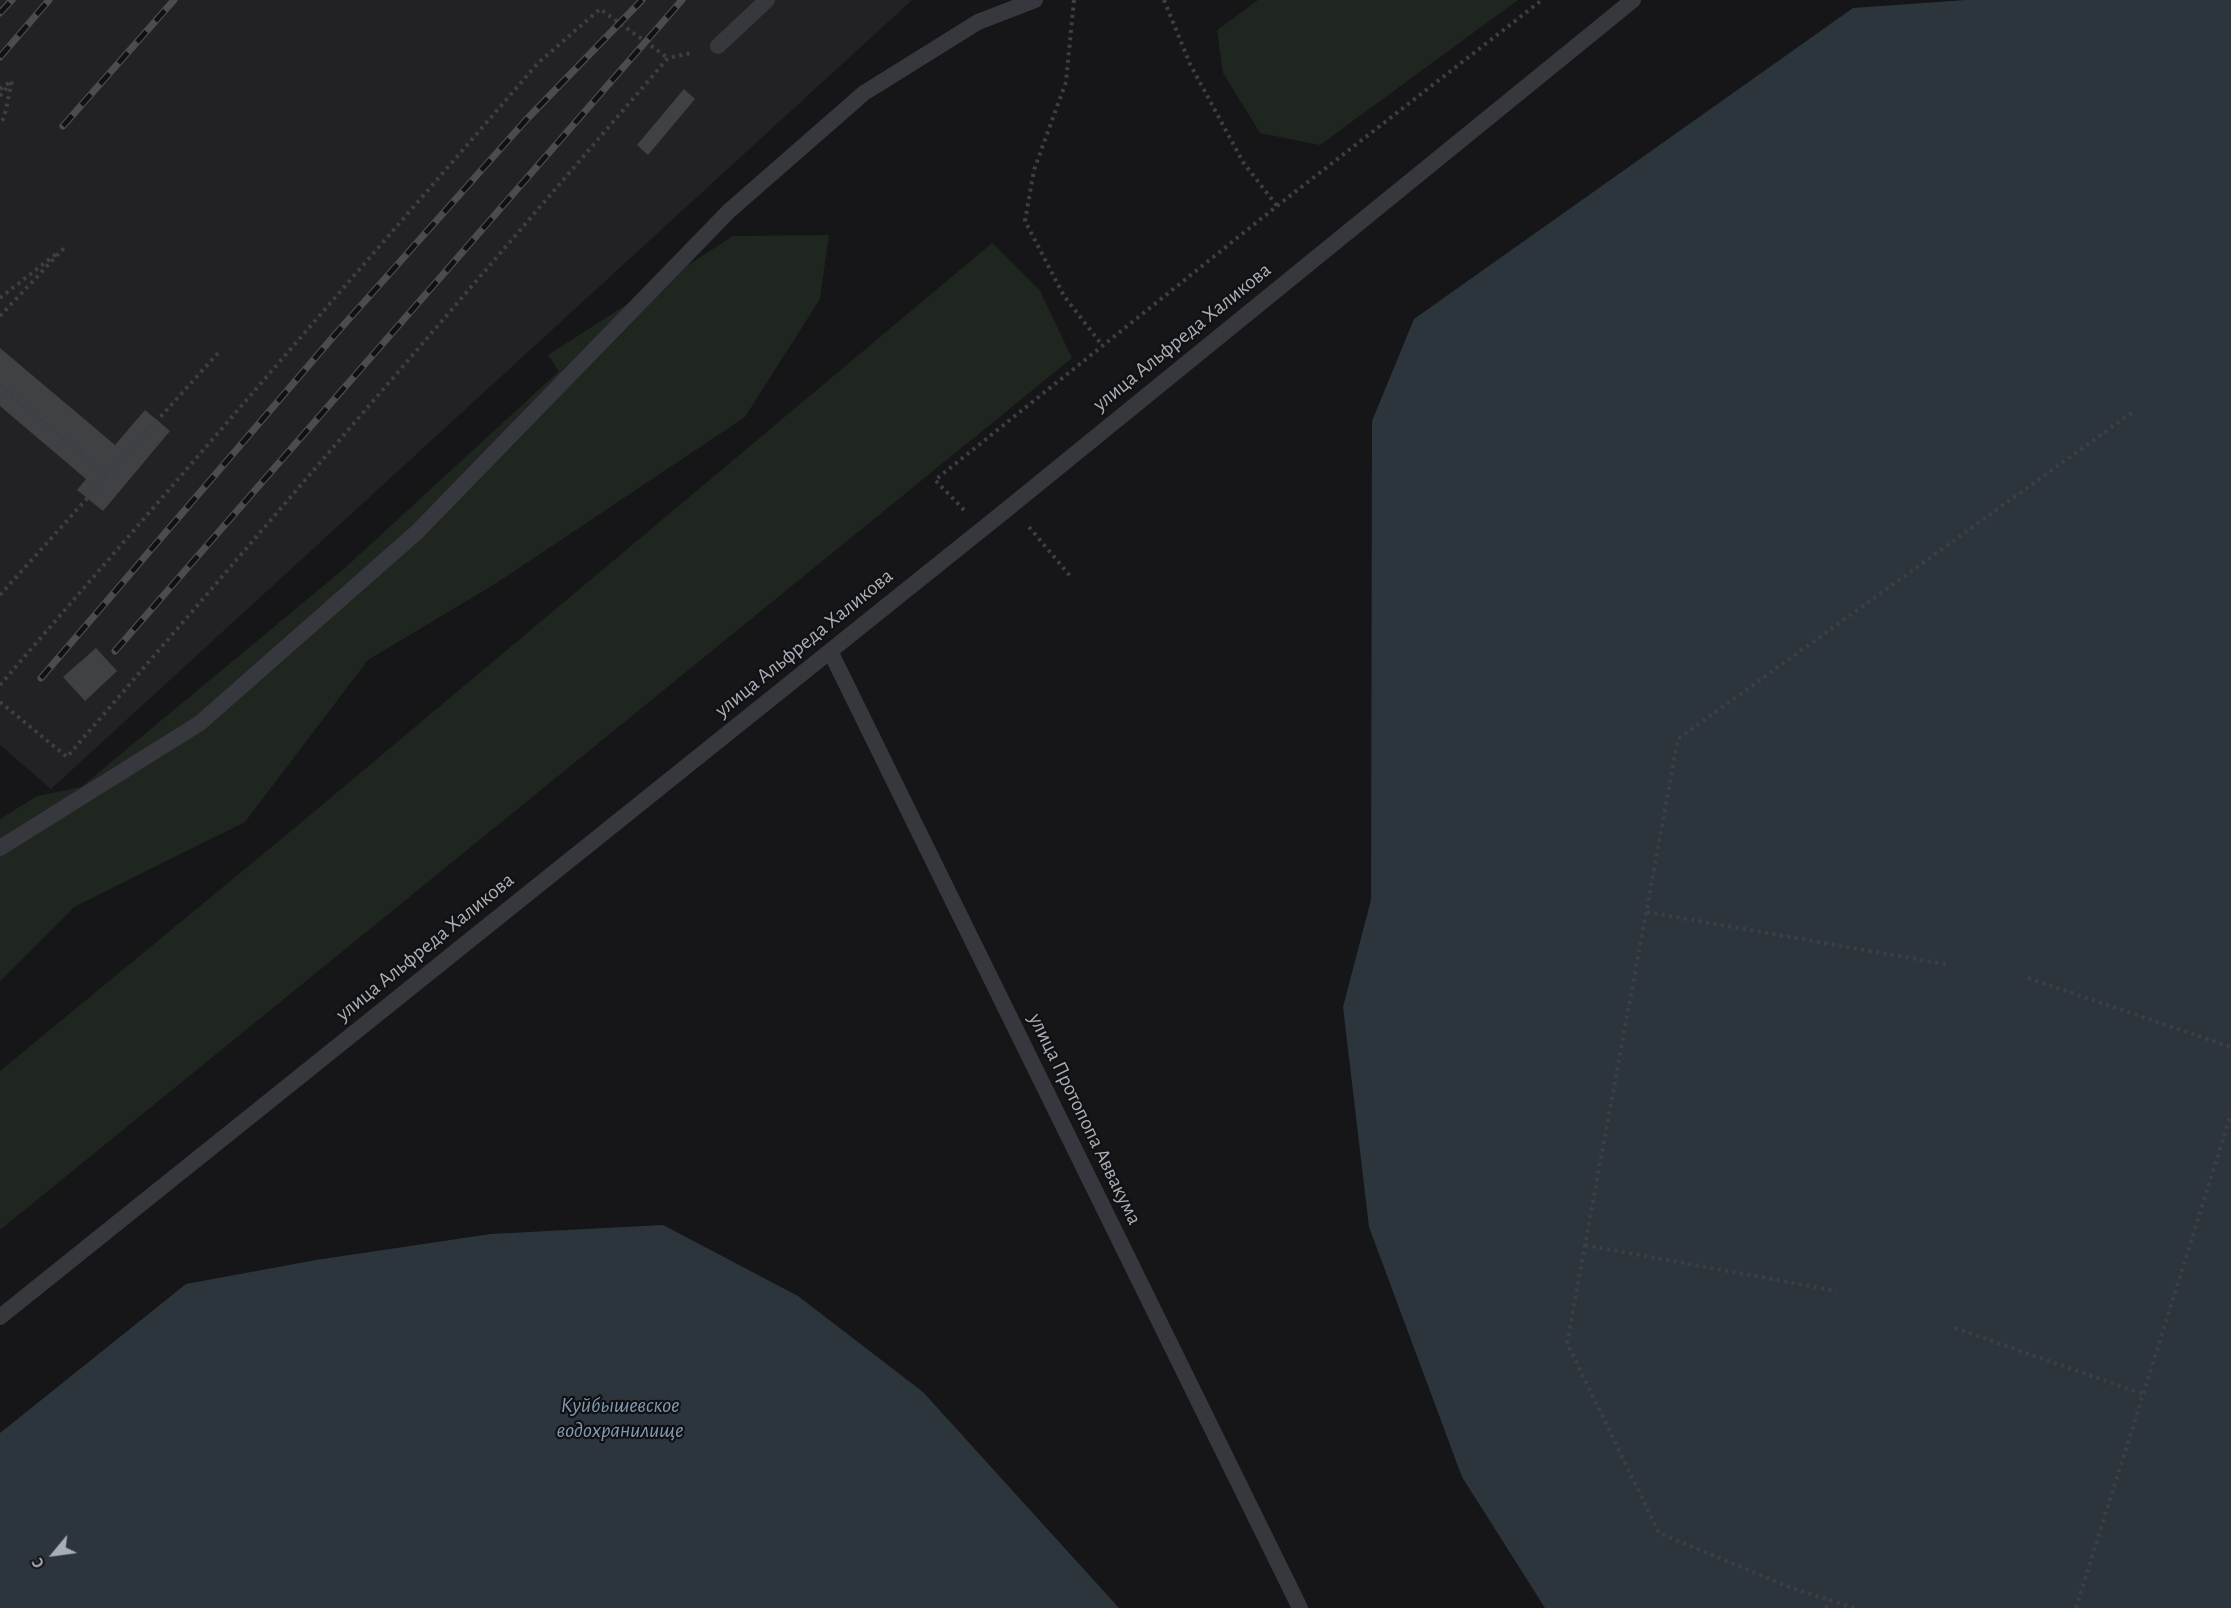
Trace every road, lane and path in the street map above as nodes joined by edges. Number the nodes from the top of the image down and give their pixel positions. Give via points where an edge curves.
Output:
1 (767, 0) edge
2 (1035, 0) edge
3 (1074, 0) edge
4 (1164, 0) edge
5 (1542, 0) edge
6 (1634, 0) edge
7 (718, 46) dead end
8 (12, 81) junction
9 (0, 89) edge
10 (0, 96) edge
11 (0, 123) edge
12 (1277, 206) junction
13 (0, 298) edge
14 (0, 316) edge
15 (1102, 345) junction
16 (219, 352) dead end
17 (0, 385) edge
18 (2134, 411) dead end
19 (107, 476) junction
20 (1011, 506) junction
21 (981, 528) junction
22 (1071, 577) dead end
23 (0, 595) edge
24 (830, 651) junction
25 (0, 685) edge
26 (0, 702) edge
27 (0, 848) edge
28 (1646, 912) junction
29 (1950, 965) dead end
30 (2028, 978) dead end
31 (2231, 1047) edge
32 (2231, 1114) edge
33 (1586, 1245) junction
34 (1837, 1291) dead end
35 (0, 1317) edge
36 (1955, 1328) dead end
37 (2143, 1394) junction
38 (1829, 1600) junction
39 (1300, 1608) edge
40 (1826, 1608) edge
41 (1854, 1608) edge
42 (2076, 1608) edge

1 - 7 lane
2 - 27 lane via 978,22 864,93 729,211 417,532 200,723
3 - 15 path via 1066,82 1034,170 1025,221 1064,296
4 - 12 path via 1190,64 1232,142
5 - 12 path
6 - 20 lane, улица Альфреда Халикова
8 - 9 path
8 - 10 path
8 - 11 path
12 - 15 path
13 - 14 path via 66,246
15 - 21 path via 935,480
16 - 19 path
17 - 19 path
18 - 28 path via 1678,739
19 - 23 path
20 - 21 lane, улица Альфреда Халикова
20 - 22 path
21 - 24 lane, улица Альфреда Халикова
24 - 35 lane, улица Альфреда Халикова
24 - 39 lane, улица Протопопа Аввакума
25 - 26 path via 538,63 600,9 668,58 67,757
28 - 29 path
28 - 33 path
30 - 31 path
32 - 37 path
33 - 34 path
33 - 38 path via 1568,1343 1659,1533
36 - 37 path
37 - 42 path
38 - 40 path
38 - 41 path

